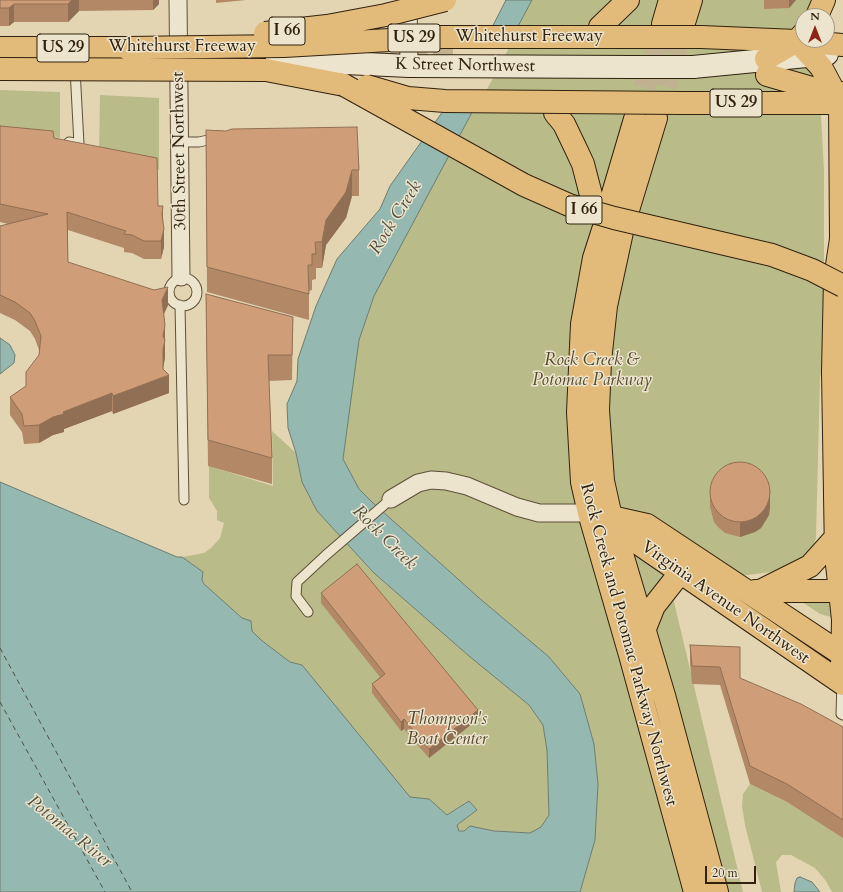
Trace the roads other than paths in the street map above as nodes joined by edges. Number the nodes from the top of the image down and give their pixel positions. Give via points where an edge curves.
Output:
1 (178, 0) edge
2 (408, 0) edge
3 (445, 0) edge
4 (628, 0) edge
5 (670, 0) edge
6 (691, 0) edge
7 (600, 27) dead end
8 (683, 29) junction
9 (795, 37) edge
10 (795, 42) edge
11 (0, 48) edge
12 (127, 48) junction
13 (807, 48) edge
14 (843, 53) edge
15 (812, 56) junction
16 (179, 57) junction
17 (0, 58) edge
18 (74, 58) junction
19 (409, 66) junction
20 (767, 67) junction
21 (0, 69) edge
22 (835, 79) edge
23 (344, 85) junction
24 (842, 100) edge
25 (555, 113) dead end
26 (645, 119) tunnel mouth
27 (227, 138) edge
28 (63, 142) edge
29 (179, 145) junction
30 (210, 150) edge
31 (591, 195) dead end
32 (618, 209) dead end
33 (842, 246) edge
34 (181, 277) junction
35 (843, 286) edge
36 (180, 305) junction
37 (838, 364) edge
38 (391, 499) joint
39 (184, 500) dead end
40 (589, 513) junction
41 (610, 517) junction
42 (840, 545) edge
43 (680, 573) junction
44 (754, 591) junction
45 (841, 591) edge
46 (708, 592) junction
47 (308, 612) dead end
48 (644, 631) junction
49 (842, 655) edge
50 (842, 684) edge
51 (843, 715) edge
52 (695, 892) edge
53 (717, 892) edge

1 - 16 street, 30th Street Northwest
2 - 19 street
3 - 12 main road, I 66, bridge via 327,26
4 - 7 main road
5 - 8 main road
6 - 8 main road
8 - 9 main road, Whitehurst Freeway / US 29
8 - 12 main road, Whitehurst Freeway / US 29, bridge via 442,37 284,46
10 - 20 main road
11 - 12 main road, Whitehurst Freeway / US 29
13 - 15 main road
14 - 15 main road, K Street Northwest
15 - 20 main road, K Street Northwest
15 - 22 main road
16 - 18 main road, K Street Northwest
16 - 19 main road, K Street Northwest
16 - 29 street, 30th Street Northwest
17 - 18 main road, K Street Northwest
18 - 28 lane via 79,144
19 - 20 main road, K Street Northwest, bridge
20 - 22 main road, K Street Northwest
20 - 24 main road
21 - 23 main road, Whitehurst Freeway / US 29, bridge via 266,70
22 - 24 main road
23 - 24 main road, Whitehurst Freeway / US 29, bridge via 367,86 408,98 445,101 682,103
23 - 35 main road, I 66, bridge via 524,185 569,206 772,255 800,265
24 - 33 main road
25 - 31 main road via 564,124 583,164
26 - 32 main road
27 - 29 lane
29 - 30 lane
29 - 34 street, 30th Street Northwest
33 - 37 main road via 835,278
34 - 36 lane via 173,282 169,290 171,299
34 - 36 lane via 190,279 197,290 192,302
36 - 39 lane
37 - 42 main road
38 - 40 street, Virginia Avenue Northwest via 418,483 432,480 467,486 517,507 539,513
38 - 47 lane via 297,582 296,596
40 - 41 main road, Virginia Avenue Northwest
40 - 41 main road, Rock Creek and Potomac Parkway Northwest via 581,467 578,397 582,324 594,258 606,229 606,306 598,388 601,466
40 - 52 main road, Rock Creek and Potomac Parkway Northwest
41 - 43 main road, Virginia Avenue Northwest via 640,544
41 - 44 main road, Virginia Avenue Northwest via 647,525
41 - 48 main road, Rock Creek and Potomac Parkway Northwest
42 - 44 main road via 810,566
42 - 45 main road
43 - 46 main road, Virginia Avenue Northwest
43 - 48 main road via 654,606
44 - 45 main road
44 - 46 main road
44 - 49 main road, Virginia Avenue Northwest
45 - 49 main road
46 - 50 main road, Virginia Avenue Northwest
48 - 53 main road, Rock Creek and Potomac Parkway Northwest
49 - 50 main road
50 - 51 lane

